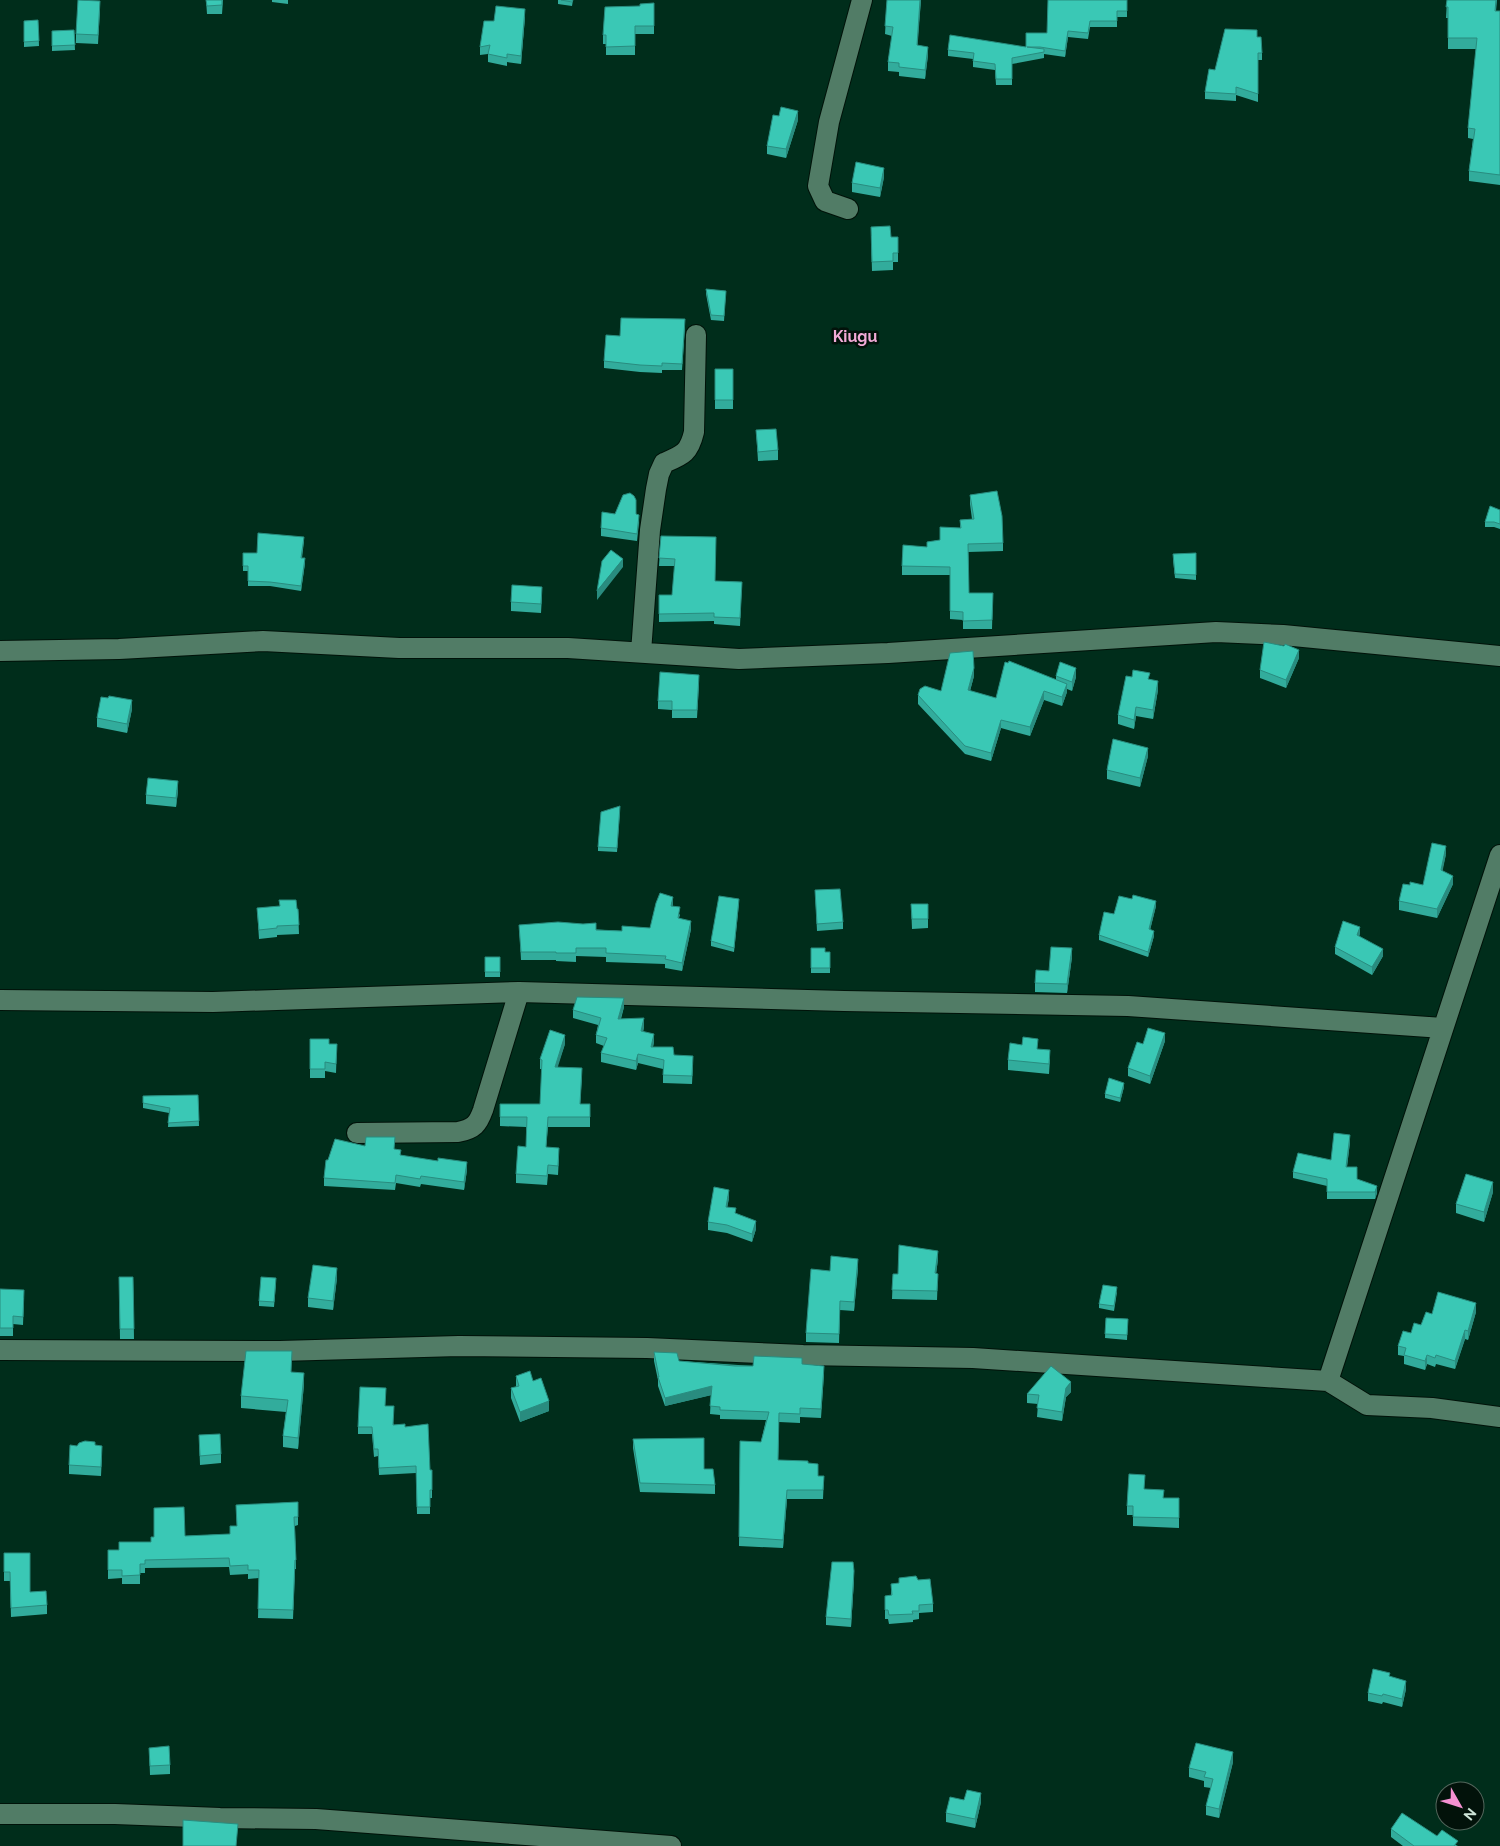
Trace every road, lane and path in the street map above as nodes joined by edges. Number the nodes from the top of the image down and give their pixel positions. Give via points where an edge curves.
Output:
1 (862, 0) edge
2 (848, 209) dead end
3 (696, 335) dead end
4 (0, 651) edge
5 (641, 652) junction
6 (1500, 656) edge
7 (1500, 855) edge
8 (1496, 878) edge
9 (519, 992) junction
10 (0, 1000) edge
11 (1443, 1028) junction
12 (356, 1133) dead end
13 (0, 1350) edge
14 (1328, 1381) junction
15 (1500, 1417) edge
16 (0, 1814) edge
17 (670, 1846) edge

1 - 2 street via 829,122 818,186 825,200
3 - 5 street via 694,432 683,455 664,464 660,474 650,530
4 - 5 street via 119,649 263,641 399,648 568,648
5 - 6 street via 739,658 888,653 1216,632 1283,635
7 - 8 street
8 - 11 street
9 - 10 street via 213,1002
9 - 11 street via 1128,1006
9 - 12 street via 478,1124 470,1130 458,1132
11 - 14 street
13 - 14 street via 280,1351 459,1346 647,1348 973,1358
14 - 15 street via 1367,1404
16 - 17 street via 316,1819

